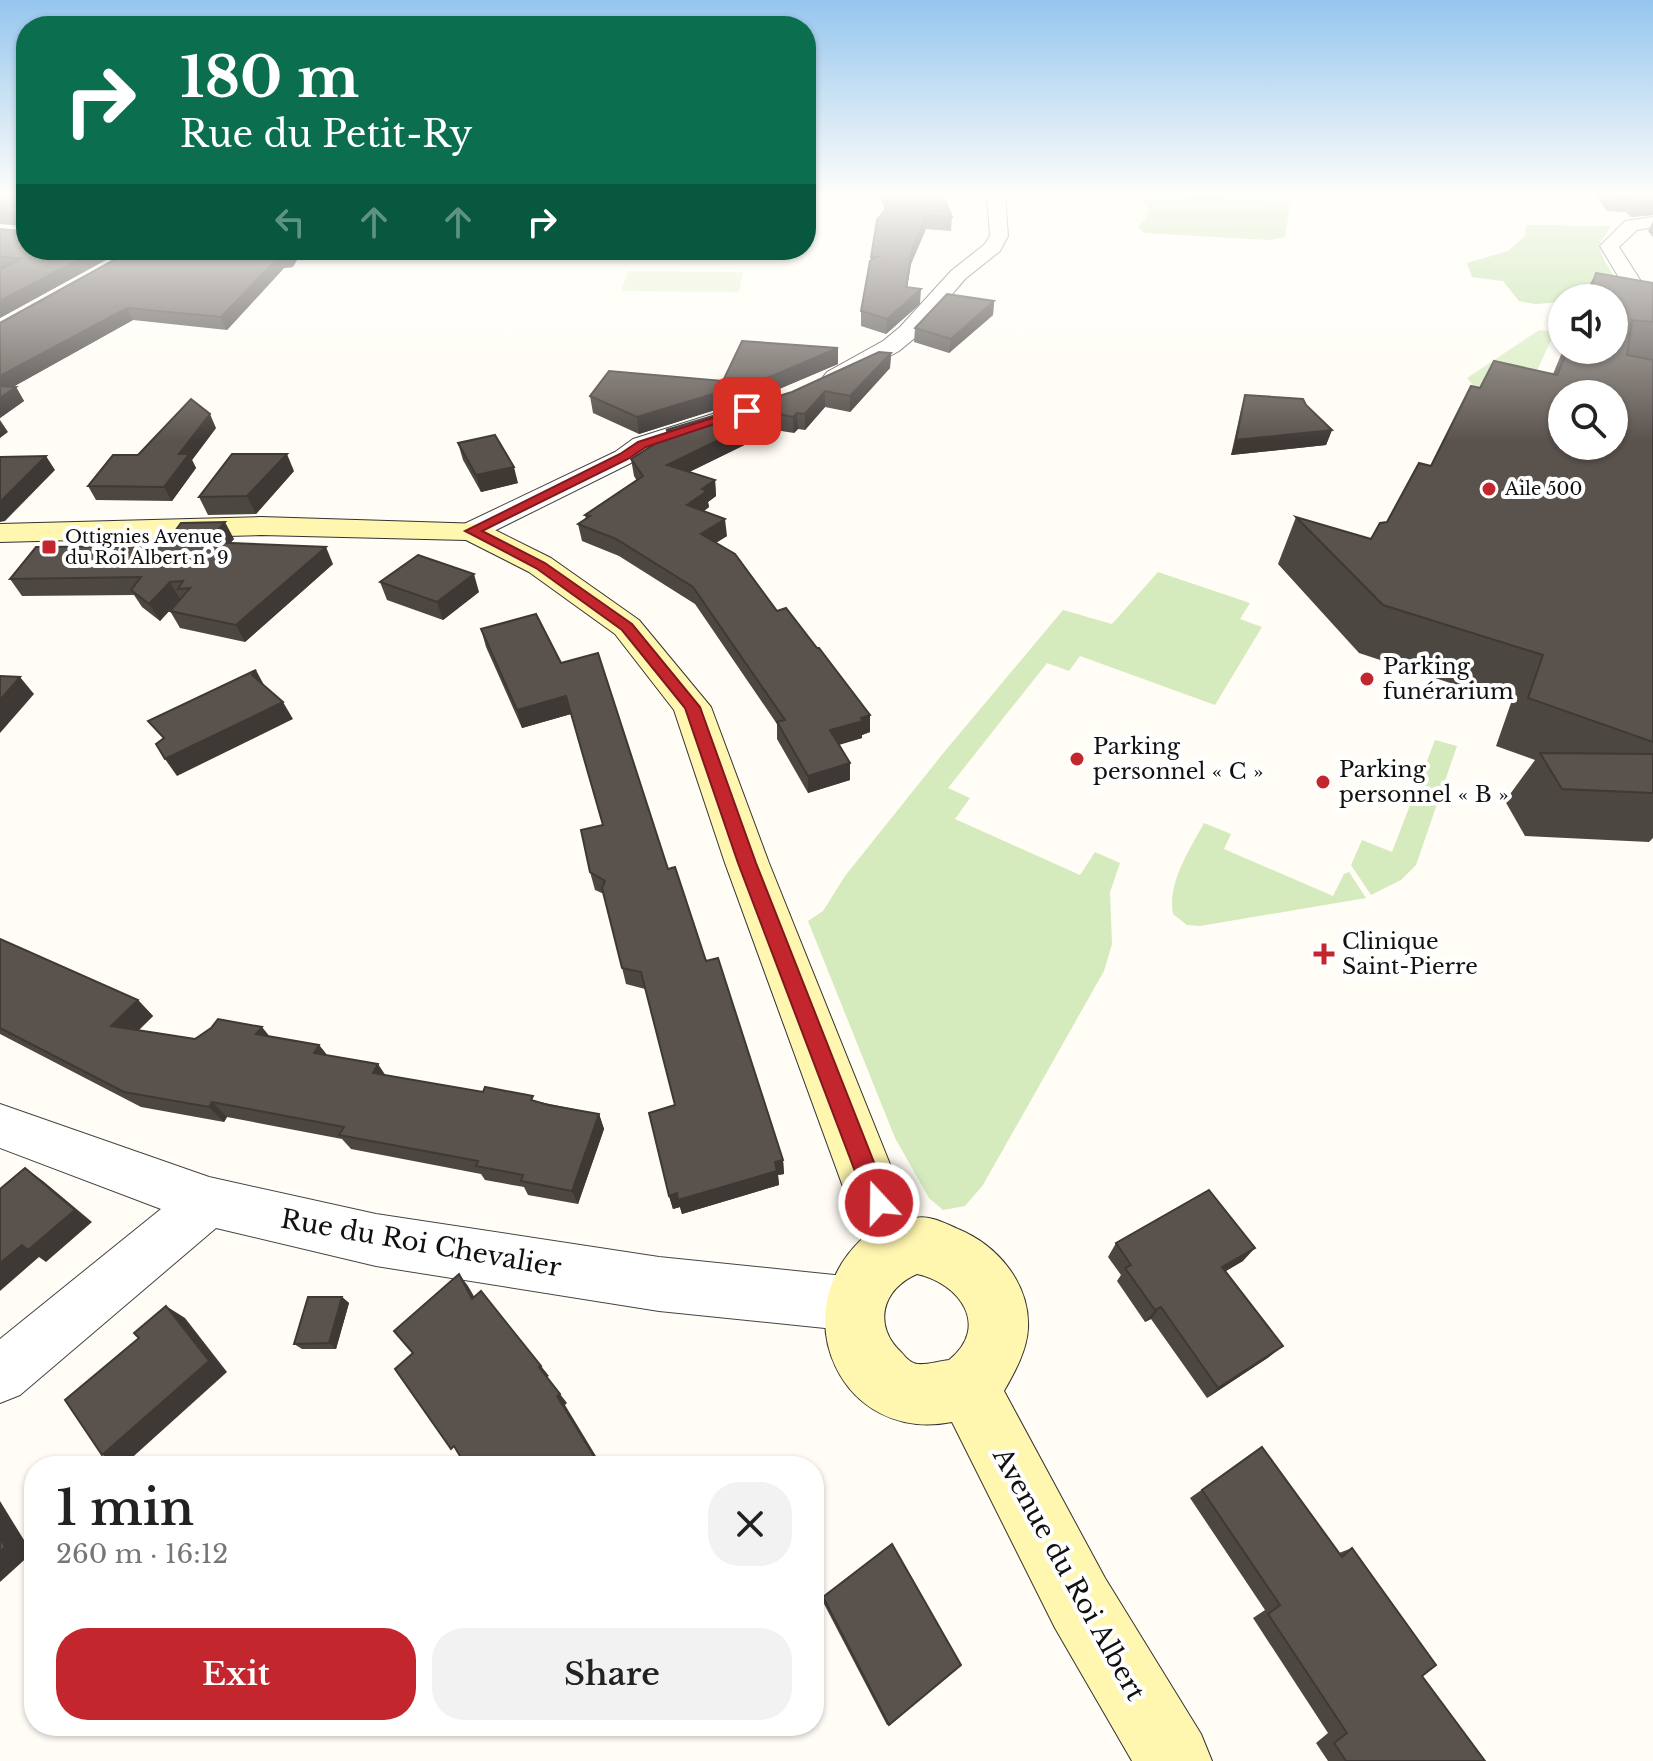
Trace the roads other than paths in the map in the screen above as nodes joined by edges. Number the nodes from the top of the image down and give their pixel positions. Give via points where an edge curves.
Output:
1 (956, 277) edge
2 (1628, 277) edge
3 (1652, 315) edge
4 (818, 385) edge
5 (747, 411) edge
6 (472, 531) junction
7 (0, 533) edge
8 (0, 1126) edge
9 (209, 1202) junction
10 (895, 1249) junction
11 (854, 1304) junction
12 (0, 1375) edge
13 (967, 1385) junction
14 (1174, 1761) edge

1 - 4 street via 920,322 891,346
2 - 3 street
5 - 6 street via 642,444
6 - 7 main road via 261,526
6 - 10 main road via 540,565 627,627 692,707
8 - 9 street, Rue du Roi Chevalier
9 - 11 street, Rue du Roi Chevalier via 376,1240 659,1284
9 - 12 street
10 - 11 main road via 865,1274
10 - 13 main road via 917,1245 948,1252 976,1270 989,1290 997,1335 991,1357
11 - 13 main road via 855,1339 867,1364 885,1382 909,1395 935,1397
13 - 14 main road, Avenue du Roi Albert via 1080,1603

